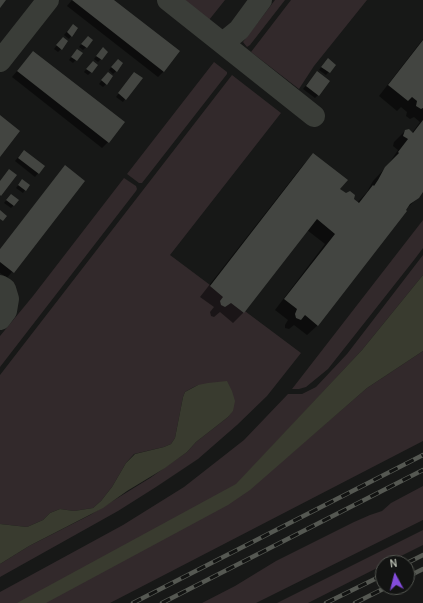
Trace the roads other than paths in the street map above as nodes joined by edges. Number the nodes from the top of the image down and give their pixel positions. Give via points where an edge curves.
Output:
1 (48, 0) edge
2 (168, 0) edge
3 (261, 0) edge
4 (223, 43) junction
5 (0, 61) edge
6 (314, 116) dead end
7 (0, 286) edge
8 (0, 319) edge

1 - 5 street
2 - 4 street
3 - 4 street via 239,30
4 - 6 street
7 - 8 street via 5,289 8,299 6,311

